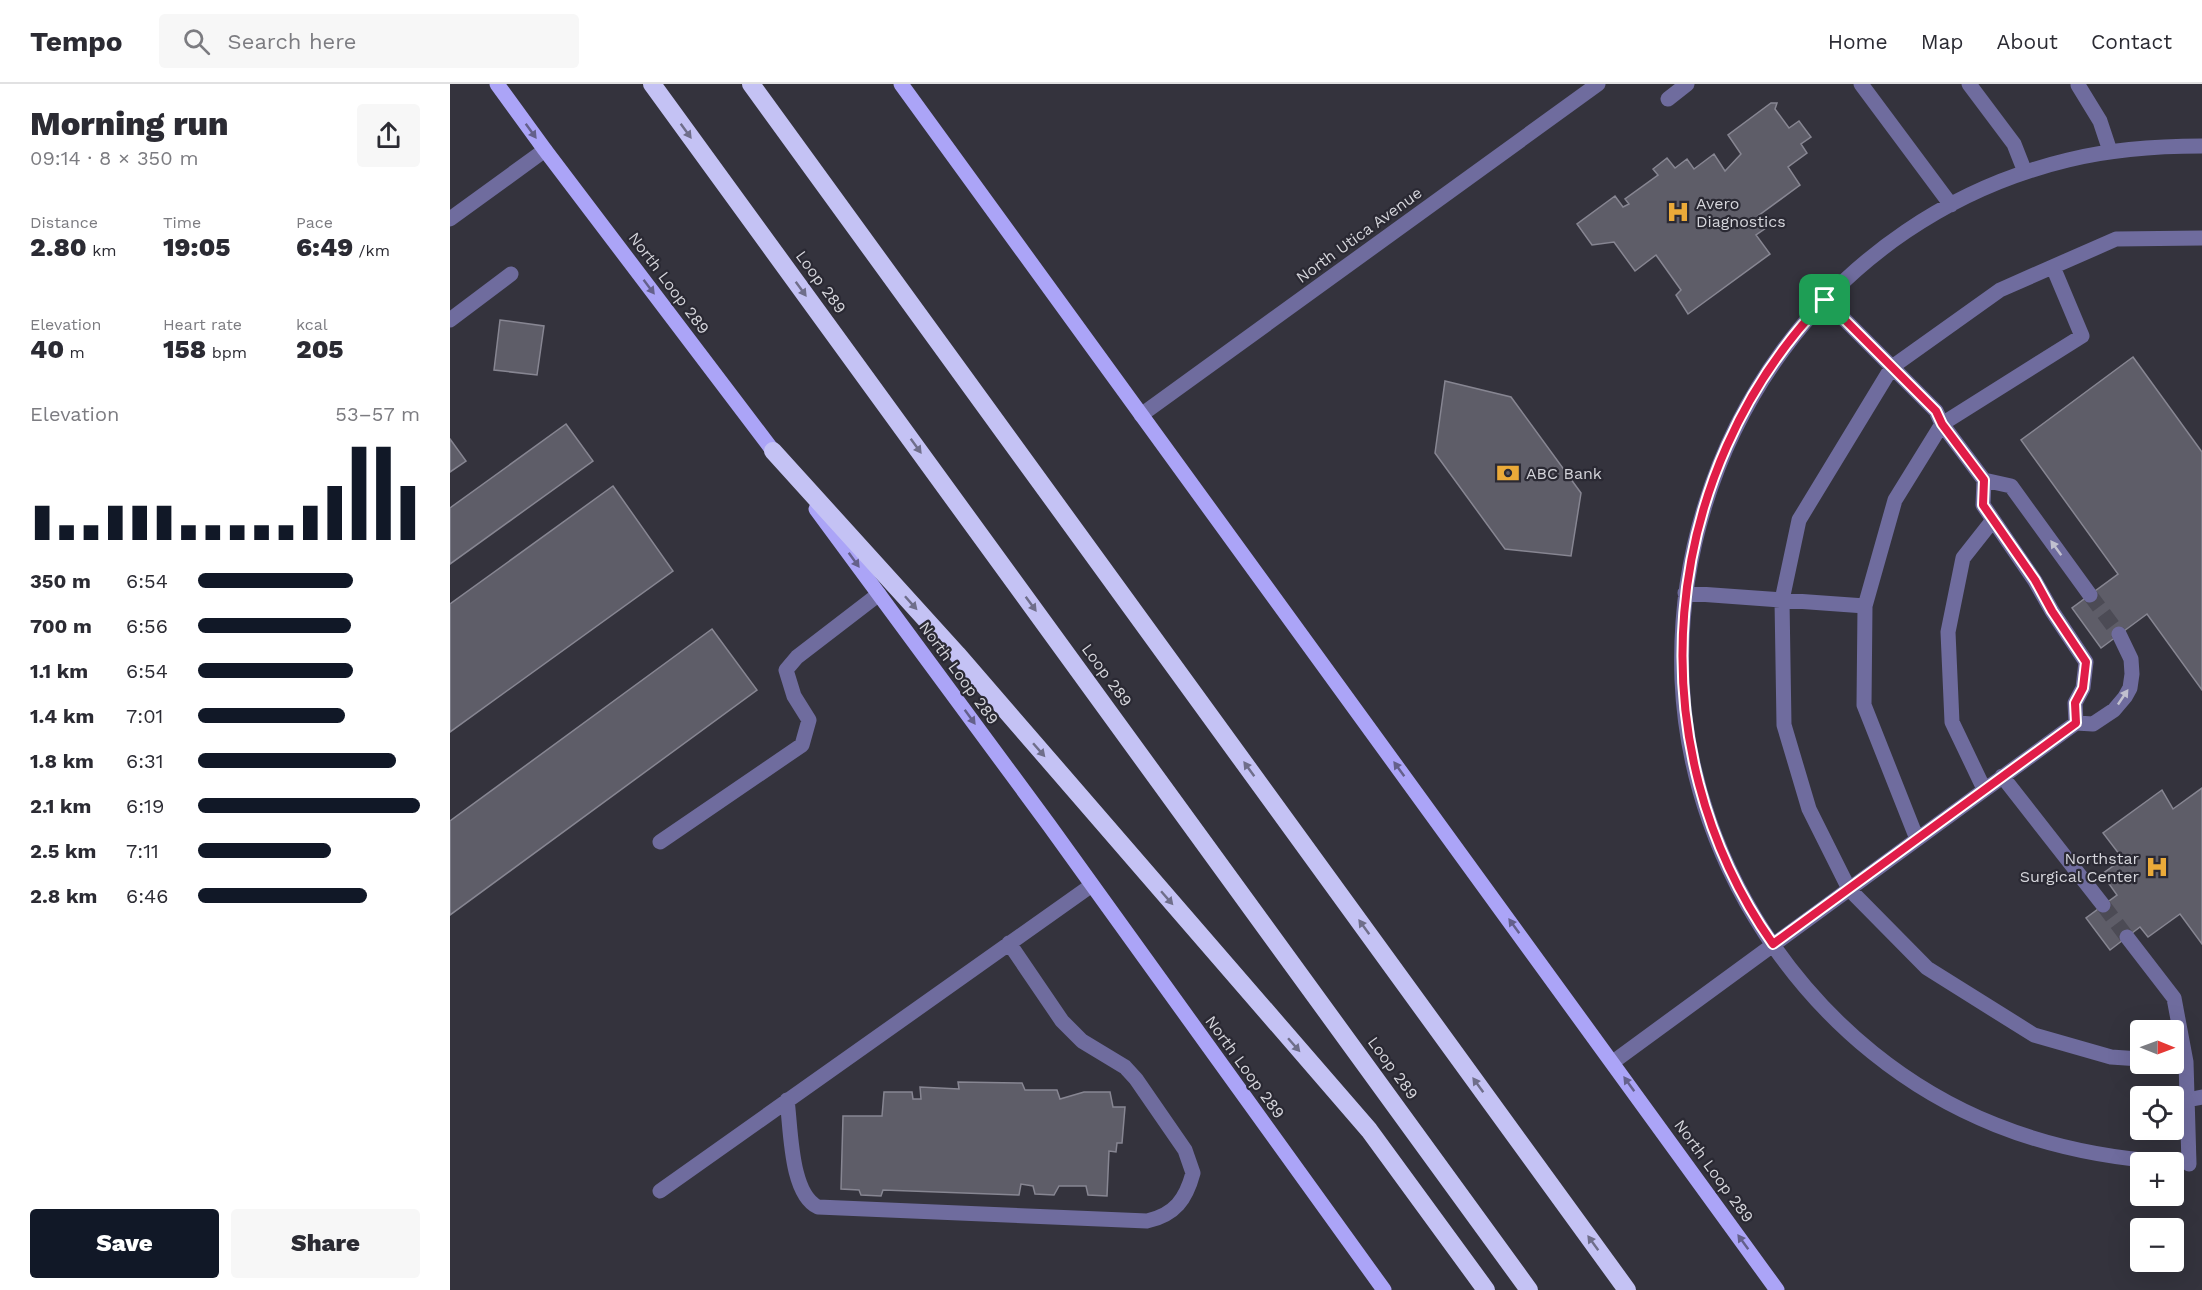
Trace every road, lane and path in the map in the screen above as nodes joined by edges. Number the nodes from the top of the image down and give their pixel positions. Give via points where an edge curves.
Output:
1 (497, 84) edge
2 (652, 84) edge
3 (751, 84) edge
4 (901, 84) edge
5 (1598, 84) edge
6 (1687, 84) edge
7 (1861, 84) edge
8 (1969, 84) edge
9 (2078, 85) edge
10 (1668, 99) dead end
11 (2202, 146) edge
12 (545, 150) junction
13 (2110, 151) junction
14 (2025, 172) junction
15 (1951, 205) junction
16 (450, 219) edge
17 (2202, 238) edge
18 (2053, 267) junction
19 (511, 274) dead end
20 (1825, 300) junction
21 (450, 320) edge
22 (1892, 367) junction
23 (1142, 415) junction
24 (1942, 424) junction
25 (773, 451) junction
26 (1984, 480) junction
27 (1993, 520) junction
28 (1685, 593) junction
29 (879, 594) junction
30 (2090, 595) tunnel mouth
31 (1782, 600) junction
32 (1865, 606) junction
33 (2119, 634) tunnel mouth
34 (2076, 723) junction
35 (2002, 776) junction
36 (1984, 789) junction
37 (1917, 839) junction
38 (660, 842) dead end
39 (1092, 885) junction
40 (1849, 889) junction
41 (2103, 905) tunnel mouth
42 (2127, 937) tunnel mouth
43 (1009, 943) junction
44 (1773, 944) junction
45 (2176, 1020) edge
46 (2130, 1058) edge
47 (1613, 1062) junction
48 (2184, 1072) edge
49 (2195, 1099) edge
50 (788, 1101) junction
51 (2130, 1160) edge
52 (2188, 1164) edge
53 (660, 1191) dead end
54 (1384, 1290) edge
55 (1486, 1290) edge
56 (1529, 1290) edge
57 (1627, 1290) edge
58 (1777, 1290) edge

1 -> 12 main road, North Loop 289
2 -> 56 highway, Loop 289
57 -> 3 highway
4 - 23 main road, North Loop 289
5 - 23 street, North Utica Avenue
6 - 10 street
7 - 15 street
8 - 14 street via 2014,144
9 - 13 street via 2100,120
11 - 13 street
12 - 16 street
12 -> 25 main road, North Loop 289
13 - 14 street
14 - 15 street
15 - 20 street via 1872,256
17 - 18 street via 2116,239
18 - 22 street via 2000,290
18 - 24 street via 2082,336
19 - 21 street
20 - 22 street
20 - 28 street via 1781,351 1736,426 1704,507
22 - 24 street via 1936,411
22 - 31 street via 1798,520
47 -> 23 main road, North Loop 289
24 - 26 street
24 - 32 street via 1895,500
25 -> 29 main road, North Loop 289
25 -> 55 highway via 957,654 1369,1130
26 - 27 street via 1983,505
30 -> 26 street via 2011,486
27 - 34 street via 2086,662 2083,688 2075,703
27 - 36 street via 1963,558 1948,632 1952,722
28 - 31 street
28 - 44 street via 1682,681 1694,768 1721,852
29 - 38 street via 786,669 794,696 809,720 802,745
29 -> 39 main road, North Loop 289
31 - 32 street
31 - 40 street via 1784,725 1809,809
32 - 37 street via 1864,705
34 -> 33 street via 2093,724 2114,710 2130,688 2131,659
34 - 35 street
35 - 36 street
35 - 41 street
36 - 37 street
37 - 40 street
39 - 43 street
39 - 54 main road, North Loop 289
40 - 44 street
40 - 46 street via 1927,969 2034,1035 2111,1057
42 - 45 street via 2174,998
43 - 50 street
43 - 50 street via 1062,1021 1082,1041 1125,1067 1185,1150 1193,1173 1184,1196 1170,1213 1148,1221 818,1207 810,1204 798,1182
44 - 47 street
44 - 51 street via 1815,999 1846,1030 1916,1083 1993,1124 2034,1139
58 -> 47 main road, North Loop 289
48 - 49 street
49 - 52 street
50 - 53 street

